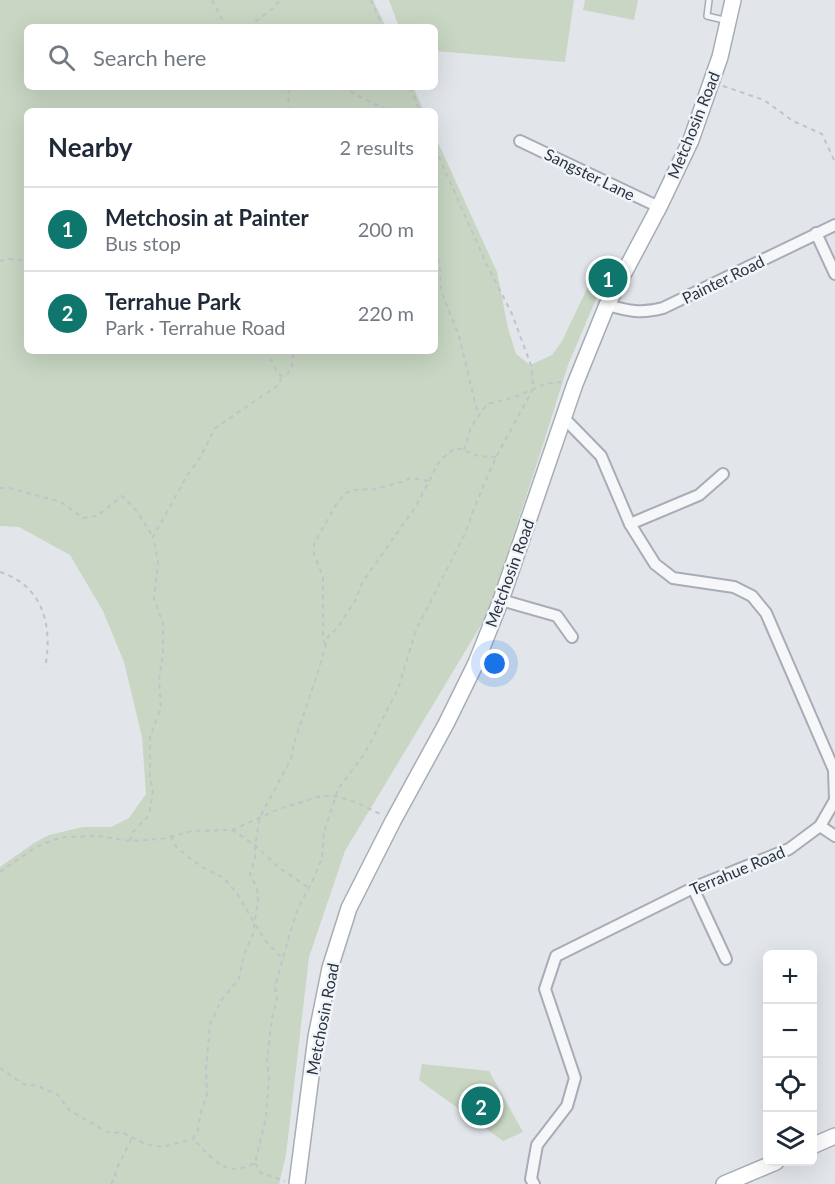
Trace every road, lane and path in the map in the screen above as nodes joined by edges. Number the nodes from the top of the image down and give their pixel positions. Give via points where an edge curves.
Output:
1 (212, 0) edge
2 (280, 0) edge
3 (371, 0) edge
4 (709, 0) edge
5 (733, 0) edge
6 (728, 21) junction
7 (224, 24) edge
8 (252, 24) edge
9 (382, 24) edge
10 (711, 82) junction
11 (289, 90) edge
12 (348, 90) edge
13 (411, 90) edge
14 (288, 108) edge
15 (384, 108) edge
16 (419, 108) edge
17 (520, 141) dead end
18 (438, 155) edge
19 (835, 162) edge
20 (659, 207) junction
21 (835, 225) edge
22 (816, 233) junction
23 (24, 260) edge
24 (438, 260) edge
25 (0, 261) edge
26 (835, 274) edge
27 (607, 305) junction
28 (267, 354) edge
29 (293, 354) edge
30 (281, 376) junction
31 (575, 384) junction
32 (533, 389) junction
33 (478, 416) junction
34 (563, 417) junction
35 (464, 450) junction
36 (496, 458) junction
37 (723, 474) dead end
38 (429, 481) junction
39 (0, 488) edge
40 (630, 524) junction
41 (153, 537) junction
42 (0, 572) edge
43 (501, 600) junction
44 (572, 637) dead end
45 (326, 645) junction
46 (45, 668) dead end
47 (336, 796) junction
48 (260, 818) junction
49 (393, 821) junction
50 (820, 826) junction
51 (232, 830) junction
52 (171, 836) junction
53 (835, 836) edge
54 (130, 841) junction
55 (255, 845) junction
56 (0, 873) edge
57 (309, 888) junction
58 (693, 888) junction
59 (255, 923) junction
60 (283, 959) junction
61 (726, 959) dead end
62 (0, 1068) edge
63 (835, 1136) edge
64 (132, 1138) junction
65 (193, 1139) junction
66 (817, 1144) edge
67 (255, 1163) junction
68 (765, 1166) edge
69 (111, 1184) edge
70 (295, 1184) edge
71 (534, 1184) edge
72 (724, 1184) edge

1 - 7 path
2 - 8 path
3 - 9 path
4 - 6 lane via 707,16
5 - 6 main road, Metchosin Road
6 - 10 main road, Metchosin Road
10 - 19 path via 764,100 793,122 822,134
10 - 20 main road, Metchosin Road via 691,140
11 - 14 path
12 - 15 path
13 - 16 path
17 - 20 street, Sangster Lane
18 - 32 path via 512,314 532,368
20 - 27 main road, Metchosin Road
21 - 22 street, Painter Road
22 - 26 street
22 - 27 street, Painter Road via 663,308 649,312
23 - 25 path
24 - 33 path via 441,291 459,336
27 - 31 main road, Metchosin Road
28 - 30 path
29 - 30 path via 287,375
30 - 41 path via 280,384 215,428
31 - 32 path via 560,381
31 - 34 main road, Metchosin Road
32 - 33 path via 487,404
32 - 36 path
33 - 35 path
34 - 40 street, Terrahue Road via 601,456
34 - 43 main road, Metchosin Road
35 - 36 path
35 - 38 path via 455,448 440,460
36 - 47 path via 464,536 416,630 398,689 366,753
37 - 40 street via 699,495
38 - 45 path
38 - 45 path via 410,478 375,489 353,490 337,503 314,544 323,577 322,639
39 - 41 path via 61,502 83,518 97,516 122,496
40 - 50 street, Terrahue Road via 655,564 673,578 734,587 752,596 766,613 834,770 835,800
41 - 54 path via 158,561 154,599 163,623 161,707 150,737 153,791 149,815 132,833
42 - 46 path via 26,585 39,601 48,632
43 - 44 street via 557,616
43 - 49 main road, Metchosin Road via 476,663
45 - 48 path via 291,759
47 - 48 path via 321,796
47 - 49 path
47 - 57 path via 324,832 322,858
48 - 51 path
48 - 55 path
49 - 70 main road, Metchosin Road via 349,908 330,968
50 - 53 street
50 - 58 street, Terrahue Road via 789,849
51 - 52 path
51 - 55 path
52 - 54 path
52 - 59 path via 177,848 224,878
54 - 56 path via 98,836 64,837 36,847
55 - 57 path
55 - 59 path via 250,874 257,888
57 - 60 path via 298,908
58 - 61 street
58 - 71 street, Terrahue Road via 556,956 545,989 575,1078 567,1106 537,1145 531,1179
59 - 60 path
59 - 65 path via 239,979 222,999 210,1024 207,1095
60 - 67 path via 270,1029 266,1117
62 - 64 path via 23,1084 58,1095 69,1110 107,1132
63 - 66 main road
64 - 65 path via 162,1147
64 - 69 path
65 - 67 path via 222,1166 243,1169
67 - 70 path via 261,1173
68 - 72 main road

